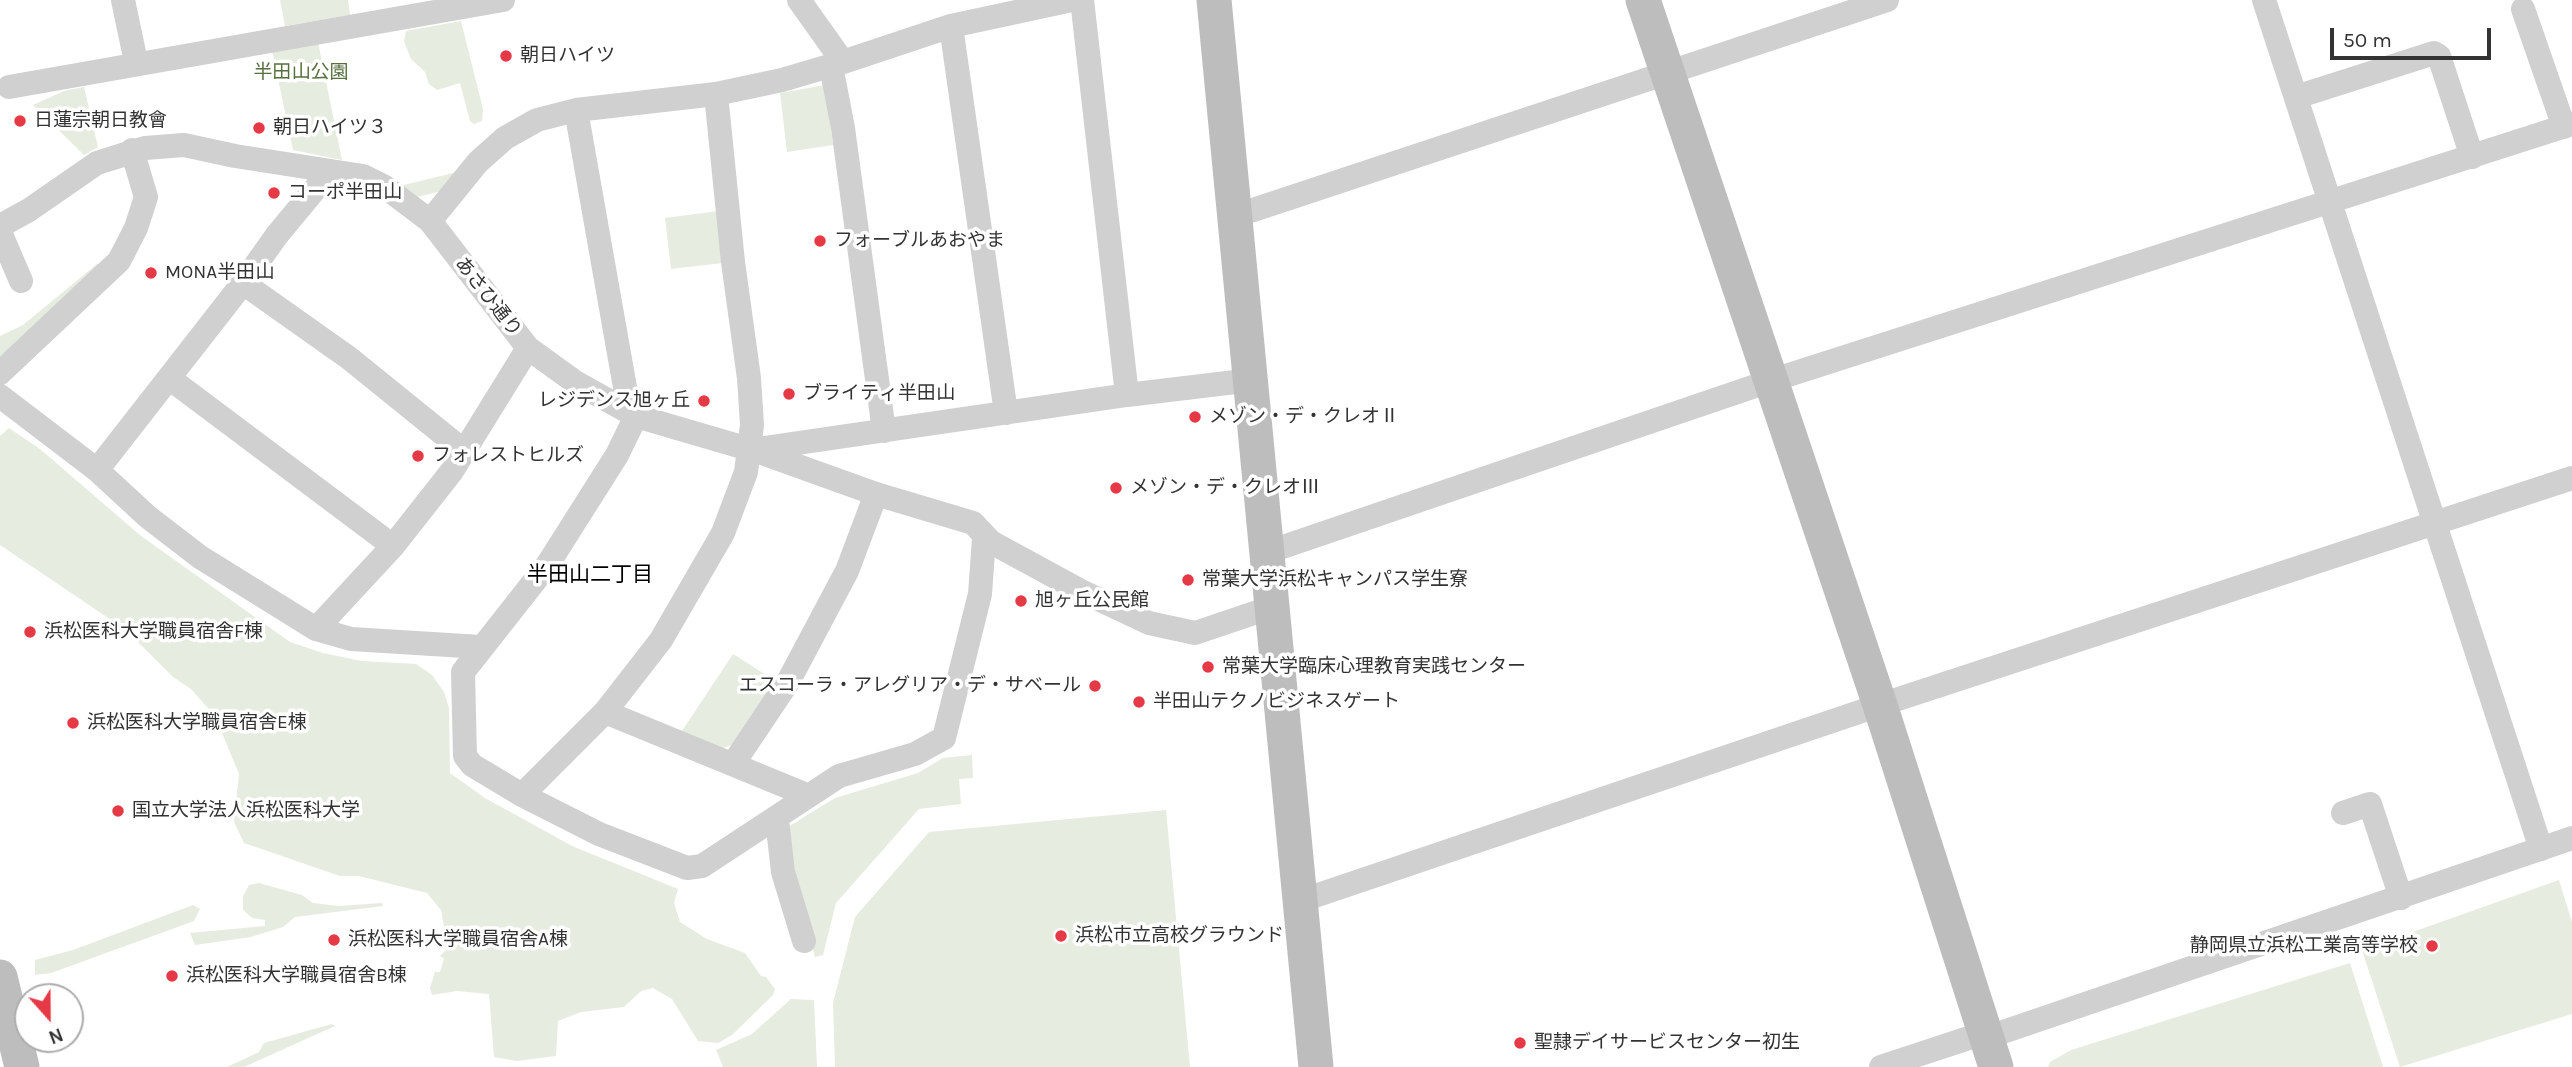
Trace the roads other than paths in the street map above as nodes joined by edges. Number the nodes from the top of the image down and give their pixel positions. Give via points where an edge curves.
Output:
1 (123, 0) edge
2 (503, 0) edge
3 (799, 0) edge
4 (1072, 0) edge
5 (1082, 0) edge
6 (1214, 0) edge
7 (1643, 0) edge
8 (1887, 0) edge
9 (2264, 0) edge
10 (2523, 9) dead end
11 (951, 26) junction
12 (136, 62) junction
13 (837, 64) junction
14 (1667, 73) junction
15 (9, 87) dead end
16 (716, 94) junction
17 (2296, 97) junction
18 (576, 110) junction
19 (2568, 125) edge
20 (132, 150) junction
21 (2472, 157) junction
22 (330, 171) junction
23 (2332, 203) junction
24 (1235, 216) junction
25 (430, 221) junction
26 (0, 226) edge
27 (0, 232) edge
28 (21, 281) dead end
29 (243, 283) junction
30 (528, 348) junction
31 (0, 373) edge
32 (169, 378) junction
33 (1252, 380) junction
34 (1773, 380) junction
35 (1127, 395) junction
36 (0, 396) edge
37 (1006, 413) junction
38 (636, 416) junction
39 (884, 431) junction
40 (750, 450) junction
41 (464, 451) junction
42 (97, 470) junction
43 (2572, 478) edge
44 (876, 494) junction
45 (2435, 525) junction
46 (984, 538) junction
47 (393, 546) junction
48 (1268, 552) junction
49 (1272, 607) junction
50 (316, 629) junction
51 (481, 647) junction
52 (1880, 705) junction
53 (605, 712) junction
54 (733, 764) junction
55 (522, 795) junction
56 (807, 795) junction
57 (2343, 813) dead end
58 (777, 819) junction
59 (2572, 838) edge
60 (2540, 849) junction
61 (2401, 898) junction
62 (1300, 901) junction
63 (804, 940) dead end
64 (0, 976) edge
65 (1984, 1033) junction
66 (22, 1067) edge
67 (1316, 1067) edge
68 (1881, 1067) edge
69 (1996, 1067) edge

1 - 12 street
2 - 12 street
3 - 13 street
4 - 11 street
5 - 35 street
6 - 24 street
7 - 14 street
8 - 14 street
9 - 17 street
10 - 19 street
11 - 13 street
11 - 37 street
12 - 15 street
13 - 16 street
13 - 39 street
14 - 24 street
14 - 34 street
16 - 18 street
16 - 40 street via 749,378
17 - 21 street via 2434,53 2439,56
17 - 23 street
18 - 25 street via 537,120 505,138 478,162
18 - 38 street via 626,393
19 - 21 street
20 - 22 street, あさひ通り via 184,145
20 - 26 street, あさひ通り via 97,163
20 - 31 street via 146,197 119,261
21 - 23 street
22 - 25 street, あさひ通り via 374,180
22 - 29 street
23 - 34 street
23 - 45 street
24 - 33 street
25 - 30 street, あさひ通り
27 - 28 street
29 - 32 street
29 - 41 street via 349,358
30 - 38 street, あさひ通り via 575,382
30 - 41 street
32 - 42 street
32 - 47 street
33 - 35 street
33 - 48 street
34 - 48 street
34 - 52 street
35 - 37 street
36 - 42 street
37 - 39 street
38 - 40 street, あさひ通り
38 - 51 street via 548,565
39 - 40 street
40 - 44 street, あさひ通り
40 - 53 street via 732,512 695,585 646,661
41 - 47 street
42 - 50 street via 200,557
43 - 45 street
44 - 46 street, あさひ通り via 973,523
44 - 54 street via 847,571 788,682
45 - 52 street
45 - 60 street
46 - 49 street, あさひ通り via 1109,606 1189,633
46 - 56 street via 980,594 944,738 915,754 839,776
47 - 50 street
48 - 49 street
49 - 62 street
50 - 51 street via 351,639
51 - 55 street via 463,671 465,756
52 - 62 street
52 - 65 street
53 - 54 street
53 - 55 street
54 - 56 street
55 - 58 street via 599,834 687,869 702,866
56 - 58 street
57 - 61 street via 2370,804
58 - 63 street via 783,872
59 - 60 street
60 - 61 street
61 - 65 street via 1997,1034
62 - 67 street
64 - 66 street
65 - 68 street
65 - 69 street

